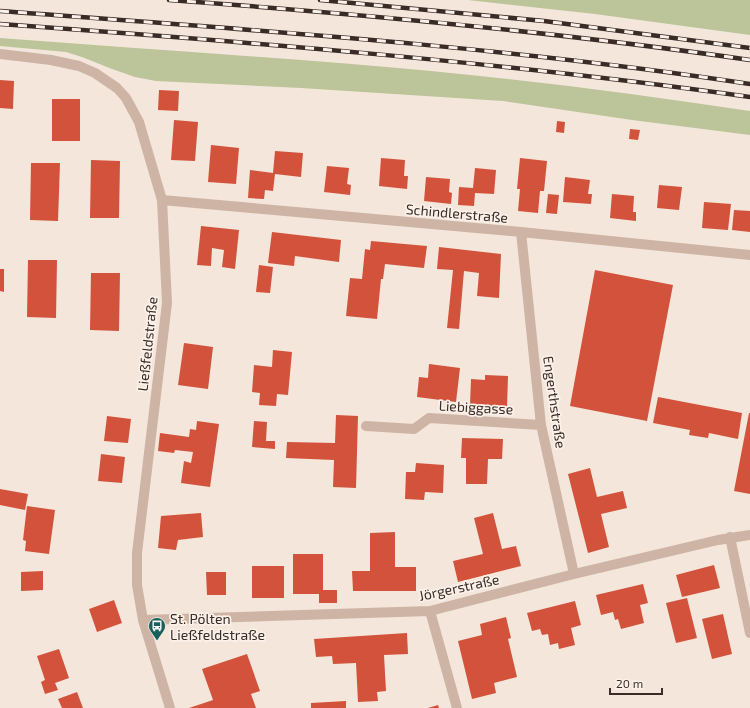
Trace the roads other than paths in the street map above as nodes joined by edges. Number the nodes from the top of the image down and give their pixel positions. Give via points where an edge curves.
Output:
1 (0, 54) edge
2 (162, 200) junction
3 (520, 232) junction
4 (750, 255) edge
5 (541, 425) junction
6 (366, 426) dead end
7 (750, 535) edge
8 (730, 537) junction
9 (574, 574) junction
10 (430, 611) junction
11 (143, 620) junction
12 (750, 633) edge
13 (170, 708) edge
14 (458, 708) edge

1 - 2 street, Ließfeldstraße via 79,66 96,73 116,88 126,98 139,122
2 - 3 street, Schindlerstraße
2 - 11 street, Ließfeldstraße via 167,303 137,553 137,585
3 - 4 street, Schindlerstraße
3 - 5 street, Engerthstraße
5 - 6 street, Liebiggasse via 429,418 414,429
5 - 9 street, Engerthstraße
7 - 8 street, Jörgerstraße
8 - 9 street, Jörgerstraße
8 - 12 street
9 - 10 street, Jörgerstraße
10 - 11 street, Jörgerstraße
10 - 14 street
11 - 13 street, Ließfeldstraße

